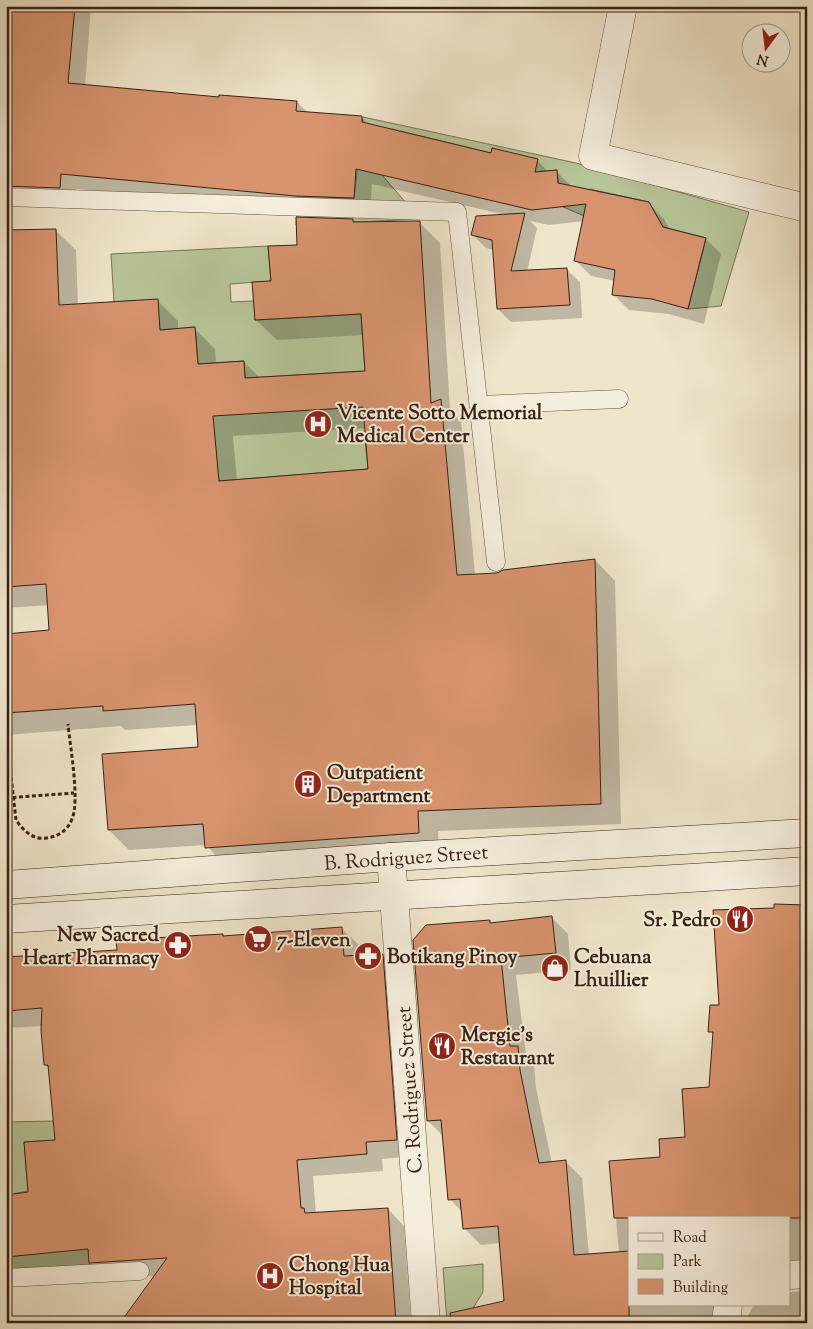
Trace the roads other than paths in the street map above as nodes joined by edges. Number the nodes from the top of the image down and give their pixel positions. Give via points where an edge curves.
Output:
1 (623, 6) edge
2 (6, 196) edge
3 (807, 208) edge
4 (619, 399) dead end
5 (480, 405) junction
6 (496, 562) dead end
7 (807, 833) edge
8 (392, 857) junction
9 (807, 871) edge
10 (6, 885) edge
11 (394, 894) junction
12 (6, 919) edge
13 (140, 1271) dead end
14 (807, 1274) edge
15 (790, 1275) edge
16 (6, 1278) edge
17 (728, 1306) edge
18 (426, 1323) edge
19 (726, 1323) edge

1 - 3 main road via 593,156
2 - 5 lane via 457,212
4 - 5 lane
5 - 6 lane
7 - 8 main road, B. Rodriguez Street
8 - 10 main road, B. Rodriguez Street
8 - 11 main road, C. Rodriguez Street
9 - 11 main road, B. Rodriguez Street
11 - 12 main road, B. Rodriguez Street
11 - 18 main road, C. Rodriguez Street
13 - 16 lane
14 - 15 main road
17 - 19 main road

